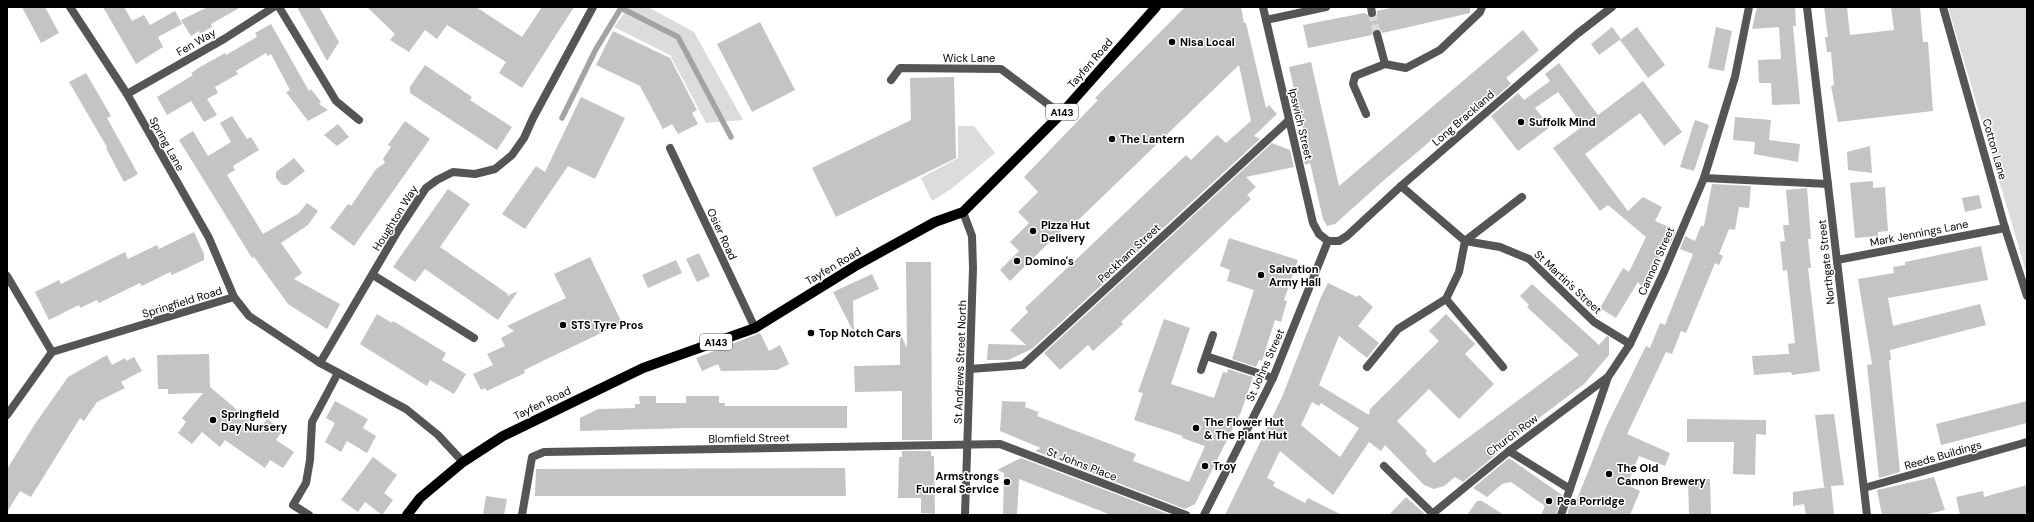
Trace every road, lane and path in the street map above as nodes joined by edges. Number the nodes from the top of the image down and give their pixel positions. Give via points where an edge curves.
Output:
1 (70, 7) edge
2 (274, 7) edge
3 (279, 7) edge
4 (593, 7) edge
5 (1156, 7) edge
6 (1263, 7) edge
7 (1326, 7) edge
8 (1482, 7) edge
9 (1612, 7) edge
10 (1749, 7) edge
11 (1807, 7) edge
12 (1944, 7) edge
13 (1266, 20) junction
14 (1377, 34) tunnel mouth
15 (1385, 64) junction
16 (891, 80) dead end
17 (127, 94) junction
18 (1061, 114) junction
19 (1366, 114) dead end
20 (359, 120) dead end
21 (1288, 120) junction
22 (670, 148) dead end
23 (1704, 178) junction
24 (1828, 184) junction
25 (1401, 186) junction
26 (1522, 197) dead end
27 (963, 212) junction
28 (2006, 228) junction
29 (1328, 241) junction
30 (1465, 241) junction
31 (1837, 260) junction
32 (373, 275) junction
33 (7, 276) edge
34 (2027, 296) edge
35 (234, 297) junction
36 (1446, 299) junction
37 (756, 328) junction
38 (1213, 335) dead end
39 (474, 338) dead end
40 (1630, 344) junction
41 (52, 352) junction
42 (1206, 356) junction
43 (320, 363) junction
44 (1367, 367) dead end
45 (1503, 367) dead end
46 (970, 369) junction
47 (1201, 370) dead end
48 (338, 373) junction
49 (1608, 377) junction
50 (1273, 378) junction
51 (7, 415) edge
52 (2027, 442) edge
53 (968, 445) junction
54 (1509, 451) junction
55 (463, 462) junction
56 (1384, 466) dead end
57 (1864, 488) junction
58 (1570, 489) junction
59 (1432, 514) edge
60 (310, 515) edge
61 (407, 515) edge
62 (522, 515) edge
63 (965, 515) edge
64 (1186, 515) edge
65 (1204, 515) edge
66 (1561, 515) edge
67 (1867, 515) edge

1 - 17 street, Spring Lane
2 - 17 street, Fen Way via 224,39
3 - 20 street via 336,101
4 - 32 street, Houghton Way via 524,138 512,155 495,169 475,174 453,172 426,188
5 - 18 main road, Tayfen Road / A143
6 - 13 street, Ipswich Street
7 - 13 street
8 - 15 street via 1480,12 1440,50 1406,68
9 - 25 street, Long Brackland
10 - 23 street, Cannon Street via 1735,77
11 - 24 street, Northgate Street
12 - 28 street, Cotton Lane
13 - 21 street, Ipswich Street
14 - 15 street
15 - 19 street via 1355,76 1353,84
16 - 18 street, Wick Lane via 900,68 1002,69
17 - 35 street, Spring Lane via 209,238
18 - 27 main road, Tayfen Road / A143
21 - 29 street, Ipswich Street via 1313,223 1319,234
21 - 46 street, Peckham Street via 1024,366
22 - 37 street, Osier Road
23 - 24 street
23 - 40 street, Cannon Street
24 - 31 street, Northgate Street
25 - 29 street, Long Brackland via 1347,236 1339,241
25 - 30 street
26 - 30 street
27 - 37 main road, Tayfen Road / A143 via 935,222 857,265
27 - 46 street, St Andrews Street North via 972,236
28 - 31 street, Mark Jennings Lane
28 - 34 street, Cotton Lane
29 - 50 street, St Johns Street
30 - 36 street via 1459,272
30 - 40 street, St Martin's Street via 1500,247 1530,259 1594,322
31 - 57 street, Northgate Street
32 - 39 street
32 - 43 street, Houghton Way
33 - 41 street
35 - 41 street, Springfield Road
35 - 43 street, Springfield Road via 249,316
36 - 44 street via 1398,329
36 - 45 street
37 - 55 main road, Tayfen Road / A143 via 643,368 503,436
38 - 42 street
40 - 49 street, Cannon Street
41 - 51 street
42 - 47 street
42 - 50 street
43 - 48 street, Springfield Road
46 - 53 street, St Andrews Street North
48 - 55 street, Springfield Road via 406,409 438,435
48 - 60 street via 312,422 306,483 293,505
49 - 54 street, Church Row
49 - 58 street, Cannon Street
50 - 65 street, St Johns Street
52 - 57 street, Reeds Buildings
53 - 62 street, Blomfield Street via 544,452 532,457
53 - 63 street, St Andrews Street North
53 - 64 street, St Johns Place via 1000,444
54 - 58 street
54 - 59 street, Church Row
55 - 61 main road, A143 via 420,498
56 - 59 street
57 - 67 street, Northgate Street
58 - 66 street, Cannon Street

